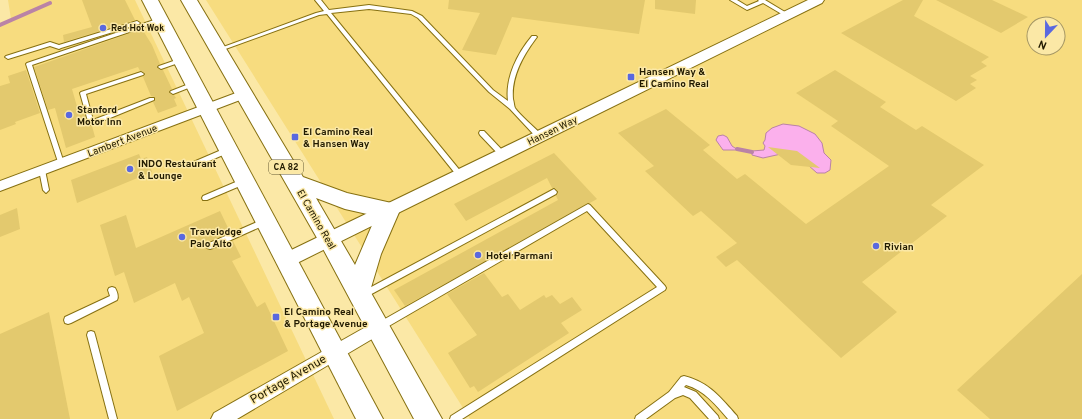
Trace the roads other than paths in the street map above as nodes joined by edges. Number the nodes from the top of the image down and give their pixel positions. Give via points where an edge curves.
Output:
1 (150, 0) edge
2 (189, 0) edge
3 (318, 0) edge
4 (732, 0) edge
5 (818, 0) edge
6 (762, 1) edge
7 (328, 12) junction
8 (787, 15) junction
9 (159, 18) junction
10 (534, 37) dead end
11 (218, 50) junction
12 (8, 57) dead end
13 (182, 60) junction
14 (161, 67) dead end
15 (141, 74) dead end
16 (194, 84) junction
17 (173, 92) dead end
18 (244, 94) junction
19 (152, 99) dead end
20 (207, 108) junction
21 (512, 108) junction
22 (482, 132) dead end
23 (539, 136) junction
24 (228, 150) junction
25 (502, 154) junction
26 (61, 163) junction
27 (193, 165) dead end
28 (42, 170) junction
29 (460, 175) junction
30 (245, 181) junction
31 (295, 182) junction
32 (0, 186) edge
33 (46, 190) dead end
34 (554, 192) dead end
35 (205, 198) dead end
36 (389, 210) junction
37 (266, 221) junction
38 (329, 239) junction
39 (210, 246) dead end
40 (286, 260) junction
41 (112, 290) dead end
42 (360, 293) junction
43 (68, 320) dead end
44 (378, 327) junction
45 (91, 336) dead end
46 (336, 352) junction
47 (672, 395) junction
48 (226, 417) edge
49 (113, 419) edge
50 (370, 419) edge
51 (429, 419) edge
52 (454, 419) edge
53 (639, 419) edge
54 (715, 419) edge
55 (734, 419) edge

1 - 9 main road
2 - 11 main road, El Camino Real / CA 82
3 - 7 lane
4 - 6 lane via 747,8
5 - 8 street, Hansen Way
6 - 8 lane
7 - 11 lane
7 - 21 lane via 369,7 412,13 420,17 491,91
7 - 29 lane
8 - 23 street, Hansen Way
9 - 12 lane via 59,47 50,44
9 - 13 main road
9 - 26 lane via 29,64
10 - 21 lane via 527,45 511,82
11 - 18 main road, El Camino Real / CA 82
13 - 14 lane
13 - 16 main road
15 - 19 lane via 83,93 91,123
16 - 17 lane
16 - 20 main road
18 - 20 street, Lambert Avenue
18 - 31 main road, El Camino Real / CA 82
20 - 24 main road
20 - 26 street, Lambert Avenue
21 - 23 lane
22 - 25 lane
23 - 25 street, Hansen Way
24 - 27 lane
24 - 30 main road
25 - 29 street, Hansen Way
26 - 28 street, Lambert Avenue
28 - 32 street, Lambert Avenue
28 - 33 lane
29 - 36 street, Hansen Way
30 - 35 lane
30 - 37 main road
31 - 36 main road via 345,201
31 - 38 main road, El Camino Real / CA 82
34 - 42 lane
36 - 38 street, Hansen Way
36 - 42 main road via 370,254
37 - 39 lane
37 - 40 main road
38 - 40 street, Hansen Way
38 - 42 main road, El Camino Real / CA 82
40 - 46 main road
41 - 43 lane via 114,298
42 - 44 main road, El Camino Real / CA 82
44 - 46 street, Portage Avenue
44 - 51 main road, El Camino Real / CA 82
44 - 52 lane via 588,207 662,288
45 - 49 lane
46 - 48 street, Portage Avenue
46 - 50 main road
47 - 53 lane
47 - 54 lane via 683,391 693,395
47 - 55 lane via 684,380 696,382

